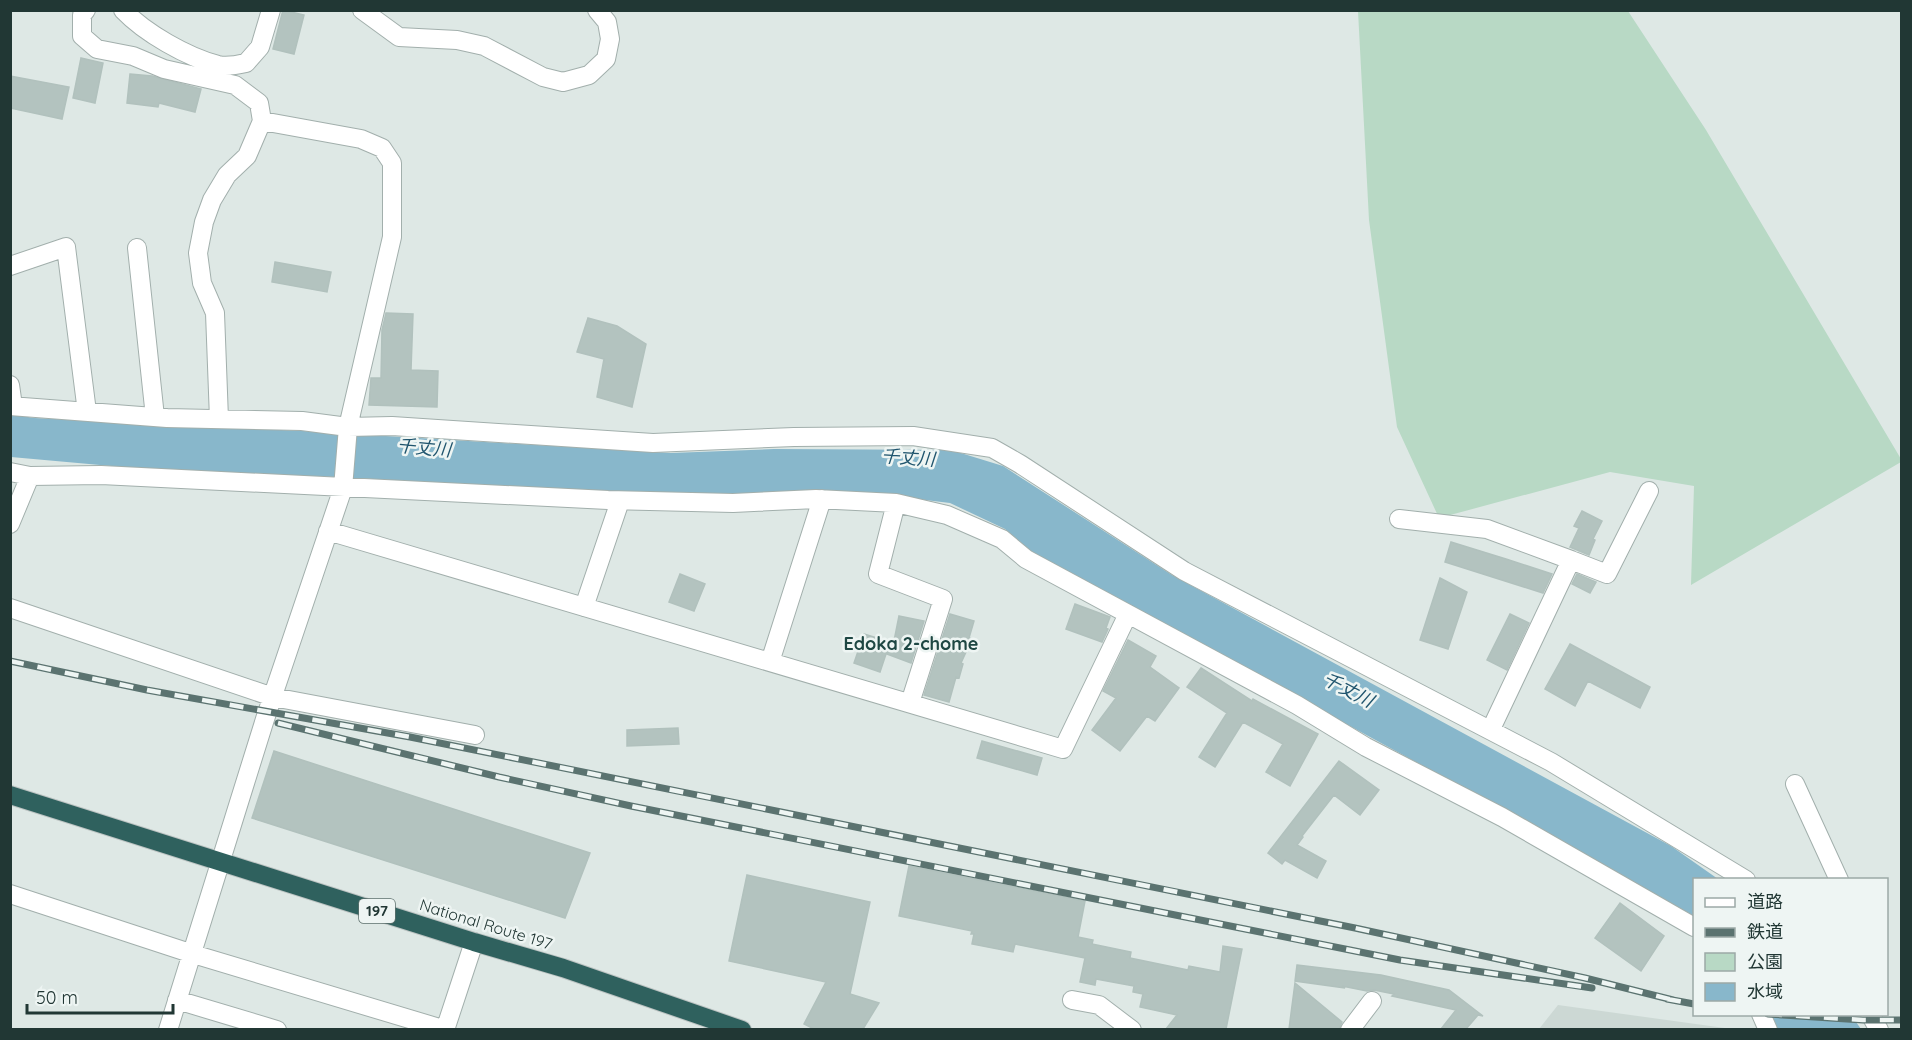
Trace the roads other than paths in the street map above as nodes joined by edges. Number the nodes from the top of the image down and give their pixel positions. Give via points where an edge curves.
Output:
1 (86, 10) edge
2 (123, 10) edge
3 (271, 10) edge
4 (362, 10) edge
5 (597, 10) edge
6 (262, 121) junction
7 (137, 248) dead end
8 (10, 266) edge
9 (10, 385) edge
10 (12, 406) edge
11 (87, 412) junction
12 (155, 417) junction
13 (219, 419) junction
14 (348, 427) junction
15 (10, 472) edge
16 (30, 476) junction
17 (342, 483) junction
18 (1649, 490) dead end
19 (822, 499) junction
20 (620, 501) junction
21 (896, 503) junction
22 (1399, 519) dead end
23 (10, 524) edge
24 (328, 531) junction
25 (1571, 560) junction
26 (584, 607) junction
27 (10, 608) edge
28 (1128, 614) junction
29 (770, 662) junction
30 (273, 697) junction
31 (910, 703) junction
32 (1491, 729) junction
33 (475, 735) dead end
34 (1795, 784) dead end
35 (10, 795) edge
36 (220, 861) junction
37 (1744, 878) edge
38 (1839, 878) edge
39 (10, 894) edge
40 (1693, 926) edge
41 (474, 942) junction
42 (193, 954) junction
43 (177, 1000) junction
44 (1072, 1000) dead end
45 (1372, 1001) dead end
46 (1871, 1016) edge
47 (168, 1029) edge
48 (277, 1029) edge
49 (446, 1029) edge
50 (742, 1029) edge
51 (1132, 1029) edge
52 (1350, 1029) edge
53 (1879, 1029) edge

1 - 6 street via 82,15 82,36 97,49 235,85 259,104
2 - 3 street via 137,25 176,48 218,65 232,66 246,63 261,47
4 - 5 street via 399,37 457,39 484,46 543,77 563,82 589,75 606,59 610,39 607,22
6 - 13 street via 247,156 227,175 212,200 198,253 202,283 215,313
6 - 14 street via 361,139 382,148 392,163 392,237
7 - 12 street
8 - 11 street via 66,247
9 - 10 street
10 - 11 street
11 - 12 street
12 - 13 street
13 - 14 street
14 - 17 street
14 - 32 street via 392,426 653,443 913,436 992,448 1184,571
15 - 16 street
16 - 17 street via 101,474
16 - 23 street
17 - 20 street
17 - 24 street
18 - 25 street via 1607,574
19 - 20 street via 734,503
19 - 21 street
19 - 29 street
20 - 26 street
21 - 28 street via 947,515 1002,539 1026,559
21 - 31 street via 878,574 943,599
22 - 25 street via 1487,529
24 - 26 street
24 - 30 street
25 - 32 street
26 - 29 street
27 - 30 street
28 - 31 street via 1063,749
28 - 40 street
29 - 31 street
30 - 33 street
30 - 36 street
32 - 37 street
34 - 38 street
35 - 36 highway, National Route 197 / 197
36 - 41 highway, National Route 197 / 197
36 - 42 street
39 - 42 street
41 - 49 street
41 - 50 highway, National Route 197 / 197
42 - 43 street
42 - 49 street
43 - 47 street
43 - 48 street
44 - 51 street via 1099,1005
45 - 52 street
46 - 53 street

